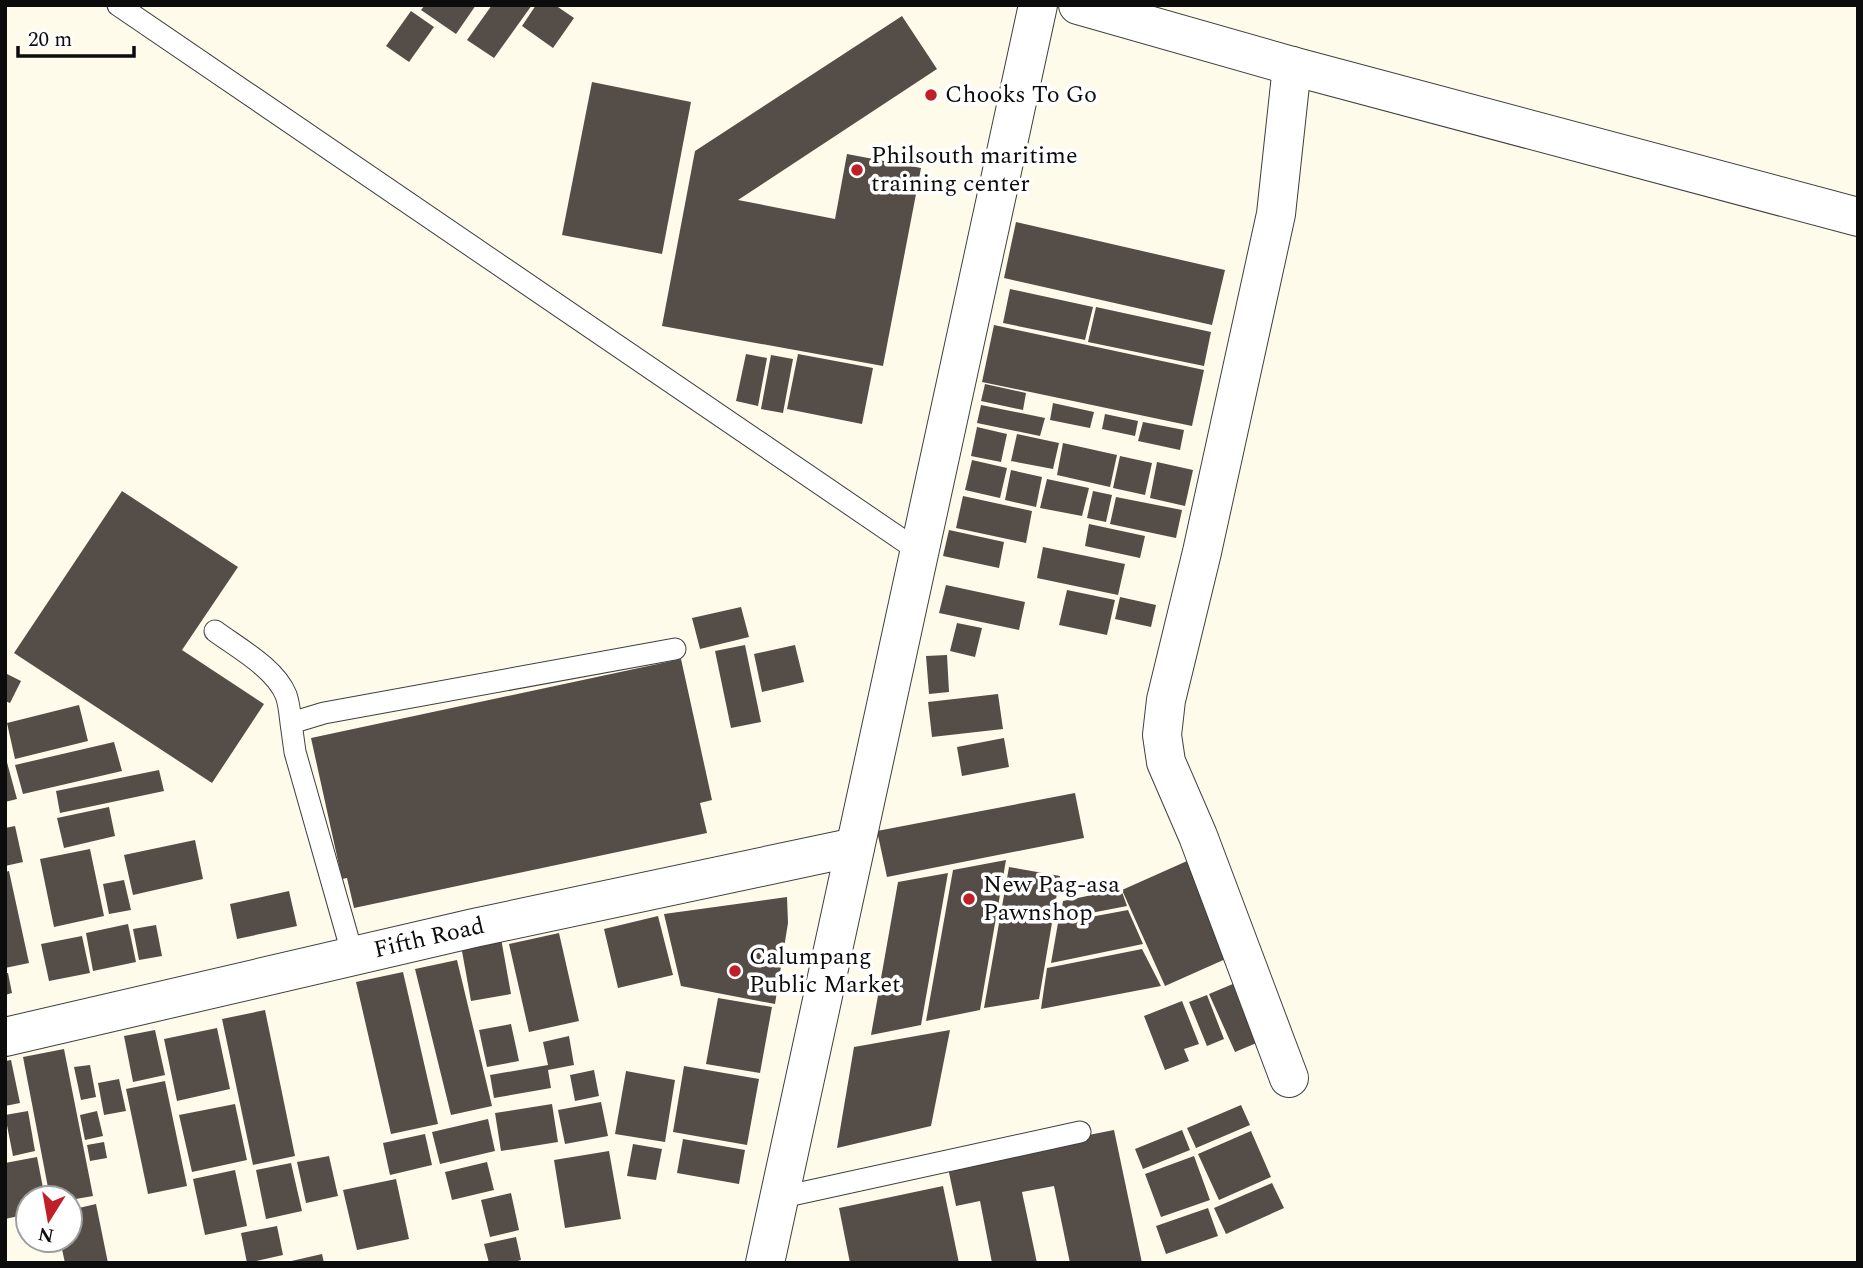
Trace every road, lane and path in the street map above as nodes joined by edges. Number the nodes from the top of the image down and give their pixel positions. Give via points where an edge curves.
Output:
1 (118, 5) edge
2 (1038, 5) edge
3 (1078, 5) edge
4 (1292, 66) junction
5 (1858, 217) edge
6 (920, 552) junction
7 (215, 631) dead end
8 (675, 649) dead end
9 (291, 723) junction
10 (855, 847) junction
11 (353, 956) junction
12 (5, 1037) edge
13 (1289, 1078) dead end
14 (1080, 1132) dead end
15 (779, 1198) junction
16 (760, 1262) edge

1 - 6 lane
2 - 6 street
3 - 4 street
4 - 5 street
4 - 13 street via 1276,214 1166,700 1162,735 1166,762
6 - 10 street
7 - 9 lane via 279,683 287,696
8 - 9 lane via 324,713
9 - 11 lane via 298,763
10 - 11 street, Fifth Road
10 - 15 street
11 - 12 street, Fifth Road
14 - 15 lane
15 - 16 street

